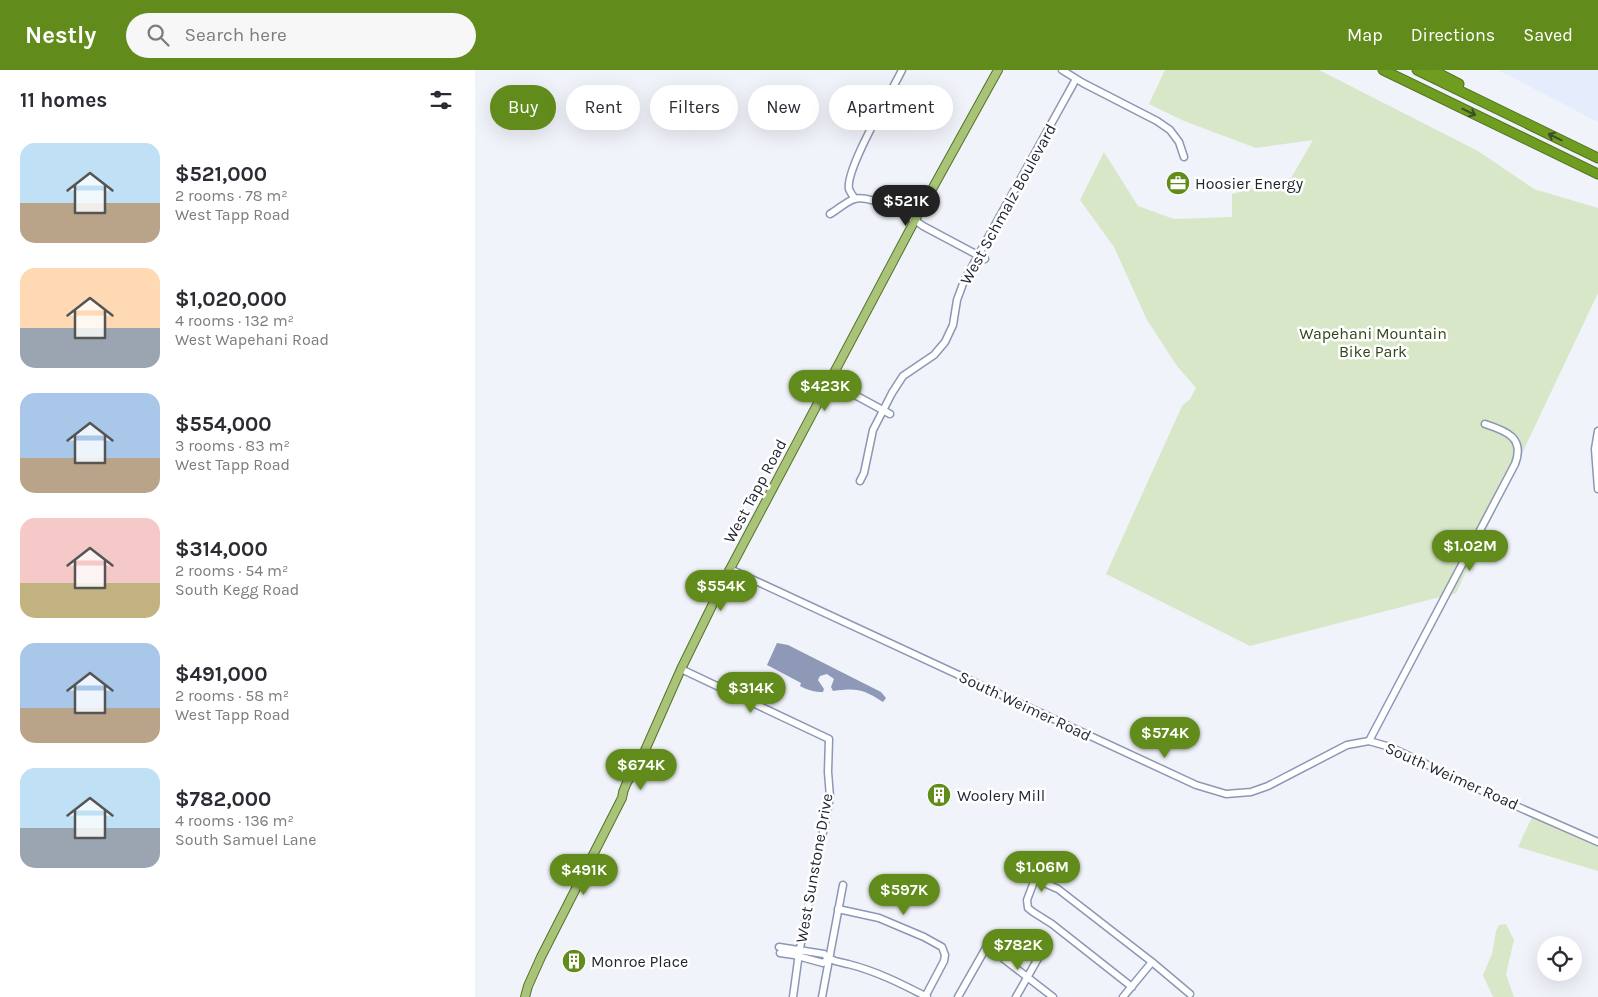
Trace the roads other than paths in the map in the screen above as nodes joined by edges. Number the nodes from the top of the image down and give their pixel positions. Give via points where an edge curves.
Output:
1 (903, 70) edge
2 (998, 70) edge
3 (1062, 70) edge
4 (1374, 70) edge
5 (1383, 70) edge
6 (1417, 70) edge
7 (1432, 70) edge
8 (1076, 79) junction
9 (1425, 90) junction
10 (1512, 116) junction
11 (1184, 157) dead end
12 (1598, 158) edge
13 (1598, 174) edge
14 (855, 199) junction
15 (830, 214) dead end
16 (915, 220) junction
17 (982, 257) junction
18 (829, 381) junction
19 (883, 410) junction
20 (890, 414) dead end
21 (1485, 424) dead end
22 (1598, 432) edge
23 (860, 481) dead end
24 (1598, 489) edge
25 (730, 569) junction
26 (681, 669) junction
27 (1369, 741) junction
28 (1598, 842) edge
29 (843, 885) dead end
30 (839, 909) junction
31 (780, 950) dead end
32 (800, 953) junction
33 (1039, 955) dead end
34 (828, 959) junction
35 (1152, 962) junction
36 (1027, 977) junction
37 (528, 986) junction
38 (1132, 987) junction
39 (1190, 994) dead end
40 (520, 997) edge
41 (525, 997) edge
42 (793, 997) edge
43 (822, 997) edge
44 (926, 997) edge
45 (958, 997) edge
46 (1016, 997) edge
47 (1053, 997) edge
48 (1123, 997) edge

1 - 14 street via 858,157 849,189
2 - 16 main road, West Tapp Road
3 - 8 street
4 - 9 highway
5 - 9 highway
6 - 10 highway
7 - 10 highway
8 - 11 street via 1170,130
8 - 17 street, West Schmalz Boulevard
9 -> 13 highway
12 -> 10 highway
14 - 15 street
14 - 16 street via 875,201
16 - 17 street
16 - 18 main road, West Tapp Road
17 - 19 street, West Schmalz Boulevard via 961,287 953,326 945,342 934,355 903,376
18 - 19 street
18 - 25 main road, West Tapp Road
19 - 20 street
19 - 23 street, West Schmalz Boulevard via 873,430
21 - 27 street via 1507,432 1517,442 1519,454
22 - 24 street via 1595,449
25 - 26 main road, West Tapp Road
25 - 27 street, South Weimer Road via 1213,791 1233,794 1260,789 1347,745
26 - 32 street, West Sunstone Drive via 829,739 830,798
26 - 37 main road, West Tapp Road via 627,795 622,798
27 - 28 street, South Weimer Road via 1390,747
29 - 30 street
30 - 34 street
30 - 44 street via 879,918 940,945 944,961
31 - 32 street
32 - 34 street via 824,954
32 - 42 street, West Sunstone Drive
33 - 36 street
34 - 43 street
34 - 44 street via 887,977
35 - 38 street
35 - 38 street via 1058,889 1035,879 1027,900 1028,908
35 - 39 street
36 - 45 street via 987,946
36 - 46 street
36 - 47 street
37 - 40 main road, West Tapp Road
37 - 41 main road, West Tapp Road
38 - 48 street

